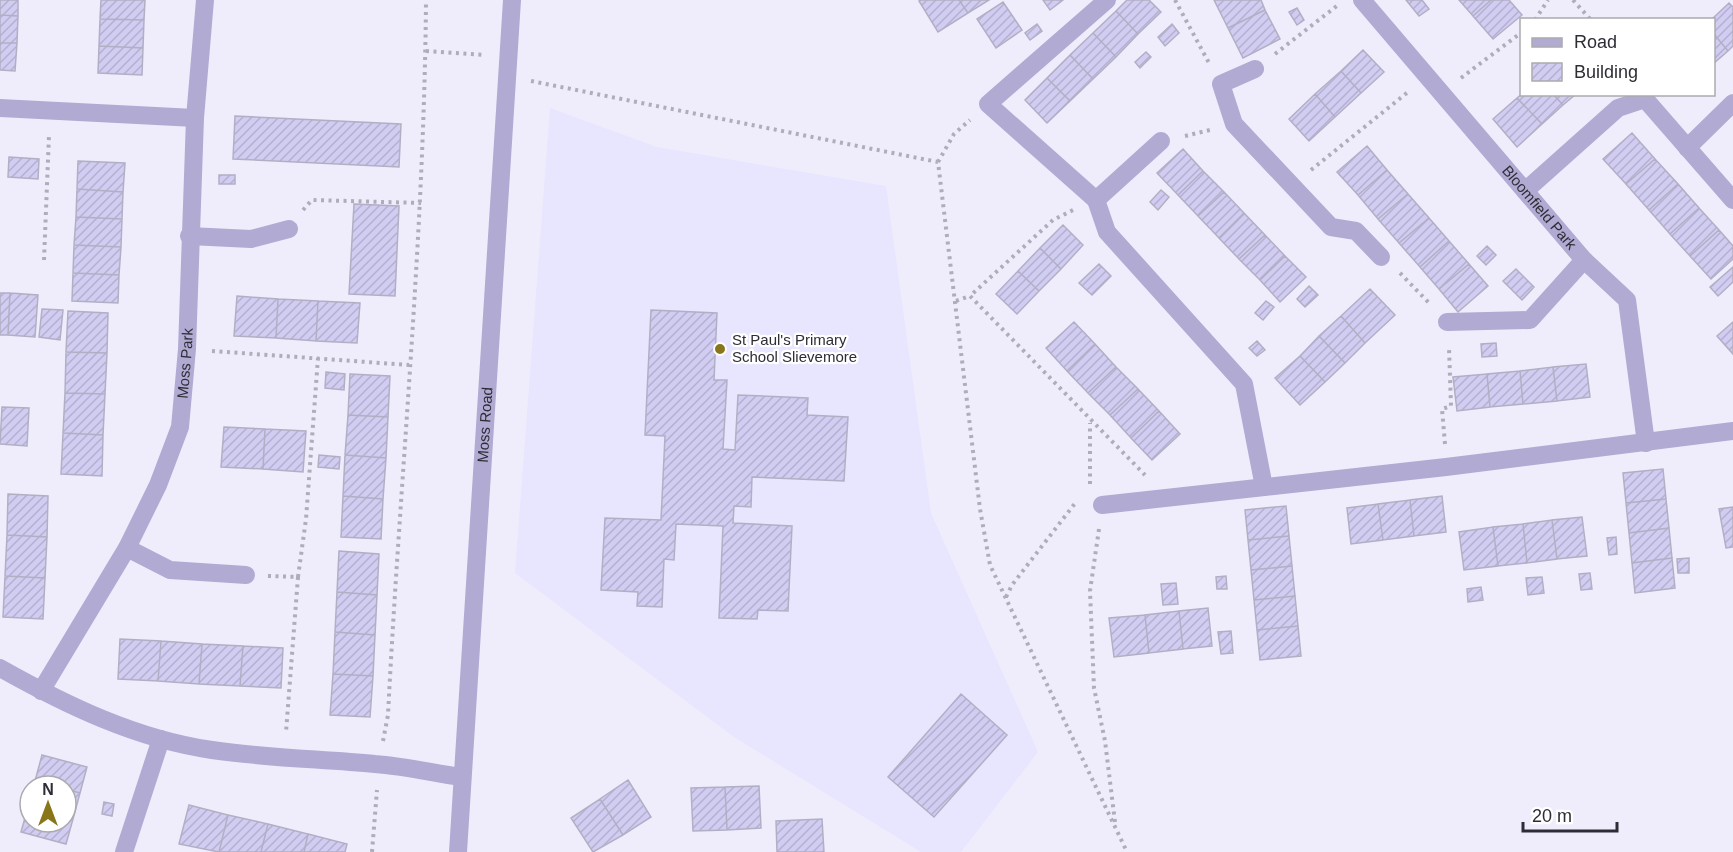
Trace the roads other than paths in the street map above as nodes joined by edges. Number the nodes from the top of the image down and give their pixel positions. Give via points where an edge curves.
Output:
1 (205, 0) edge
2 (512, 0) edge
3 (1107, 0) edge
4 (1362, 0) edge
5 (1255, 69) road end
6 (1733, 103) edge
7 (0, 108) edge
8 (195, 118) junction
9 (1161, 141) road end
10 (1688, 148) junction
11 (1525, 191) junction
12 (1096, 200) junction
13 (1733, 200) edge
14 (289, 229) road end
15 (189, 236) junction
16 (1381, 258) road end
17 (1584, 260) junction
18 (1447, 322) road end
19 (1733, 431) edge
20 (1646, 443) junction
21 (1264, 487) junction
22 (1102, 505) road end
23 (127, 548) junction
24 (246, 575) road end
25 (0, 668) edge
26 (41, 691) junction
27 (161, 739) junction
28 (461, 777) junction
29 (124, 852) edge
30 (458, 852) edge

1 - 8 street, Moss Park
2 - 28 street, Moss Road
3 - 12 street via 988,104
4 - 11 street, Bloomfield Park
5 - 16 street via 1221,84 1234,124 1331,227 1356,231
6 - 10 street
7 - 8 street
8 - 15 street, Moss Park
9 - 12 street
10 - 11 street via 1645,99 1618,108
10 - 13 street
11 - 17 street, Bloomfield Park
12 - 21 street via 1107,232 1244,384
14 - 15 street via 251,239
15 - 23 street, Moss Park via 187,349 180,427 158,485
17 - 18 street via 1530,320
17 - 20 street, Bloomfield Park via 1627,300
19 - 20 street
20 - 21 street
21 - 22 street
23 - 24 street via 170,570
23 - 26 street, Moss Park
25 - 26 street
26 - 27 street via 100,719
27 - 28 street via 211,750 379,764
27 - 29 street
28 - 30 street, Moss Road

